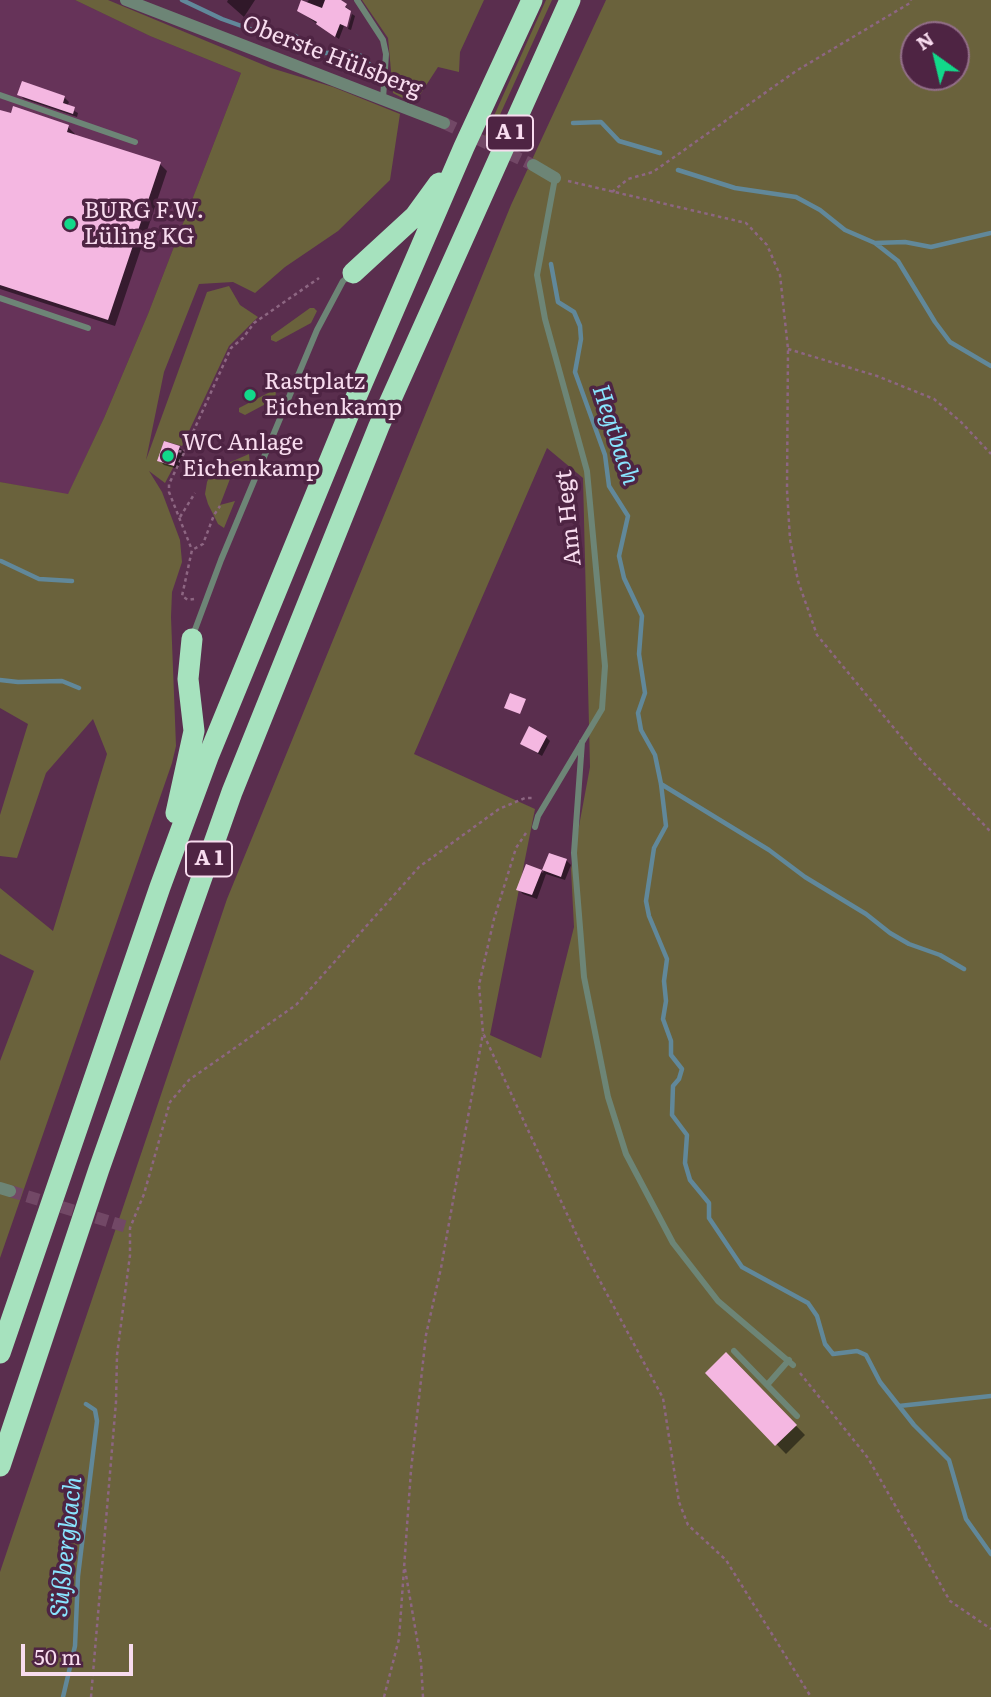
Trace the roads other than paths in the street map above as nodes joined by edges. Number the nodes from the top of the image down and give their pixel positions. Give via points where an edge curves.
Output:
1 (126, 0) edge
2 (357, 0) edge
3 (532, 0) edge
4 (570, 0) edge
5 (0, 95) edge
6 (383, 99) junction
7 (444, 124) tunnel mouth
8 (135, 142) dead end
9 (464, 147) junction
10 (533, 165) tunnel mouth
11 (555, 178) joint
12 (353, 273) joint
13 (0, 298) edge
14 (88, 328) dead end
15 (192, 639) joint
16 (583, 743) junction
17 (535, 827) dead end
18 (160, 887) junction
19 (734, 1351) dead end
20 (0, 1353) edge
21 (766, 1385) junction
22 (797, 1416) dead end
23 (0, 1466) edge

1 - 6 street, Oberste Hülsberg
2 - 6 lane via 383,40
3 - 9 highway, A 1
4 - 23 highway, A 1 via 379,426 232,792
5 - 8 lane
6 - 7 street, Oberste Hülsberg
9 - 12 highway via 415,216
9 - 18 highway, A 1 via 348,416 208,757
10 - 11 street
11 - 16 lane, Am Hegt via 537,275 587,471 605,666 603,709
12 - 15 lane via 343,281 317,330
13 - 14 lane
15 - 18 highway via 188,679 194,731
16 - 17 lane, Am Hegt
16 - 21 lane via 574,853 584,977 608,1097 626,1154 673,1243 718,1301 791,1362
18 - 20 highway, A 1
19 - 21 lane
21 - 22 lane

